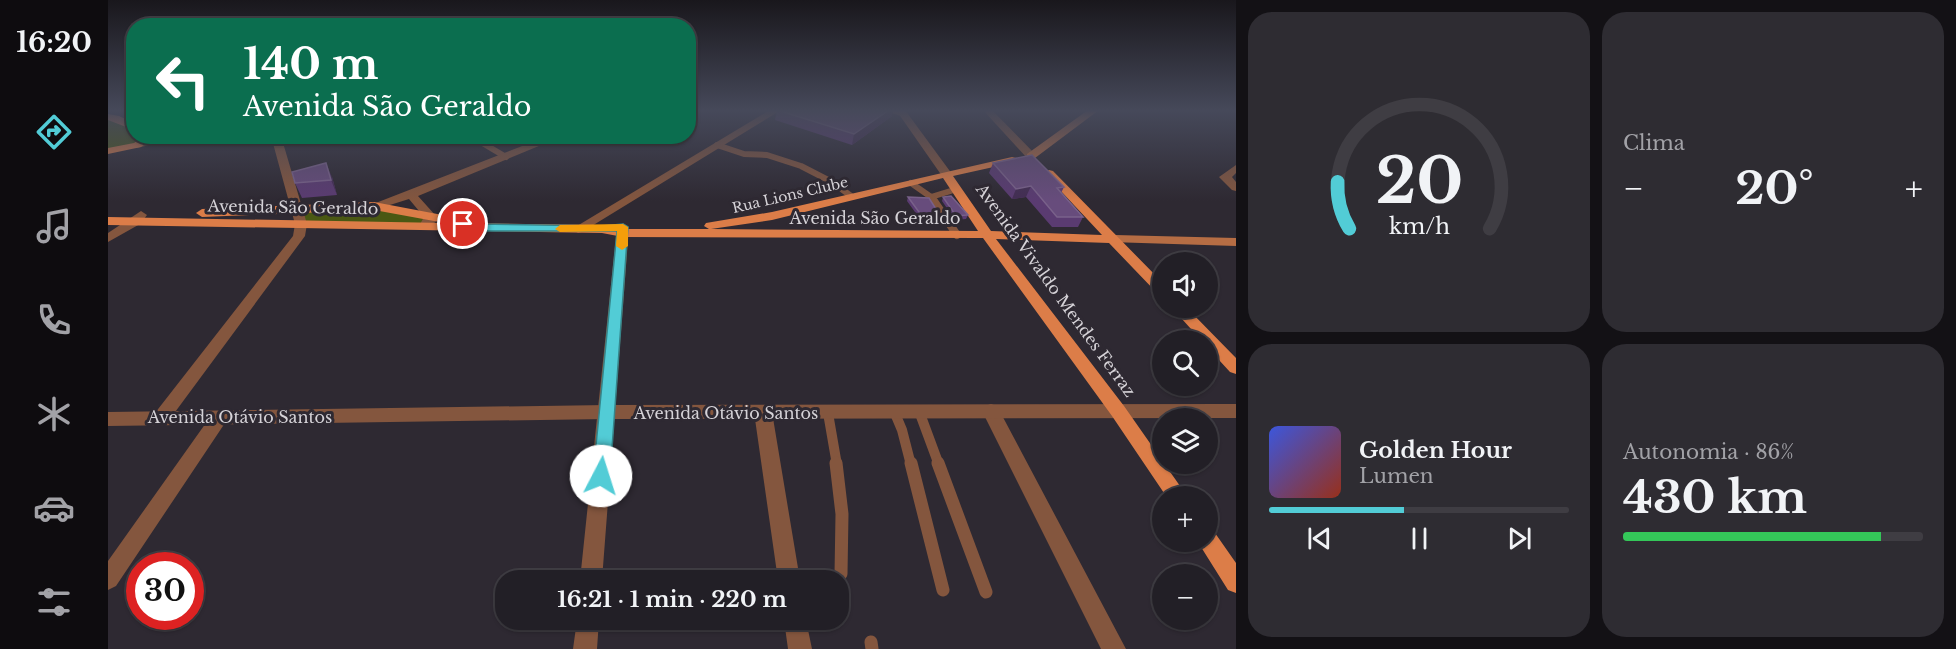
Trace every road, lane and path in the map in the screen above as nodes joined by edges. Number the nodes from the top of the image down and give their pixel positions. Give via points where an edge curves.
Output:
1 (726, 140) edge
2 (922, 140) edge
3 (1016, 140) edge
4 (1053, 140) edge
5 (142, 144) edge
6 (278, 144) edge
7 (484, 144) edge
8 (538, 144) edge
9 (137, 145) joint
10 (717, 146) junction
11 (108, 151) edge
12 (1031, 156) junction
13 (506, 157) junction
14 (1236, 168) edge
15 (946, 174) junction
16 (911, 183) junction
17 (1236, 188) edge
18 (957, 189) junction
19 (411, 195) junction
20 (851, 196) junction
21 (931, 197) junction
22 (374, 207) junction
23 (296, 209) junction
24 (108, 215) edge
25 (772, 216) junction
26 (139, 218) junction
27 (108, 221) edge
28 (428, 221) junction
29 (301, 224) junction
30 (578, 229) junction
31 (623, 230) junction
32 (776, 235) junction
33 (957, 235) junction
34 (987, 235) junction
35 (108, 238) edge
36 (1115, 239) junction
37 (1236, 242) edge
38 (1152, 279) edge
39 (1188, 318) edge
40 (1236, 368) edge
41 (894, 411) junction
42 (920, 411) junction
43 (991, 411) junction
44 (1118, 411) junction
45 (1236, 411) edge
46 (607, 412) junction
47 (763, 412) junction
48 (828, 413) junction
49 (161, 418) junction
50 (219, 418) junction
51 (108, 419) edge
52 (1170, 486) edge
53 (1216, 552) edge
54 (592, 570) edge
55 (787, 570) edge
56 (841, 570) edge
57 (108, 579) edge
58 (1236, 582) edge
59 (943, 590) dead end
60 (986, 592) dead end
61 (587, 630) edge
62 (797, 630) edge
63 (585, 649) edge
64 (800, 649) edge
65 (1114, 649) edge

1 - 10 street
2 - 15 street, Avenida Vivaldo Mendes Ferraz
3 - 12 street
4 - 12 main road
5 - 9 street
6 - 23 street
7 - 13 lane
8 - 13 street
9 - 11 main road
10 - 20 lane via 785,161 825,177
10 - 30 street
12 - 15 main road, Rua Lions Clube
12 - 36 main road
13 - 19 street
14 - 17 street via 1225,177
15 - 16 main road, Rua Lions Clube
15 - 18 main road, Avenida Vivaldo Mendes Ferraz
16 - 20 main road, Rua Lions Clube
16 - 21 lane
18 - 21 lane
18 - 34 main road, Avenida Vivaldo Mendes Ferraz
19 - 22 street
19 - 28 street
20 - 25 main road, Rua Lions Clube
21 - 33 lane
22 - 23 main road, Avenida São Geraldo
22 - 28 main road, Avenida São Geraldo
23 - 26 main road, Avenida São Geraldo
23 - 29 street
24 - 26 main road, Avenida São Geraldo
25 - 31 main road, Rua Lions Clube via 734,224
25 - 32 main road via 788,226
26 - 27 main road, Avenida São Geraldo
26 - 29 main road, Avenida São Geraldo
26 - 35 street
28 - 29 main road, Avenida São Geraldo
28 - 30 main road, Avenida São Geraldo via 478,227
29 - 49 street via 299,236
30 - 31 main road, Avenida São Geraldo
31 - 32 main road, Avenida São Geraldo
31 - 46 street
32 - 33 main road, Avenida São Geraldo
33 - 34 main road, Avenida São Geraldo
34 - 36 main road, Avenida São Geraldo
34 - 44 main road, Avenida Vivaldo Mendes Ferraz
36 - 37 main road, Avenida São Geraldo
36 - 38 main road
39 - 40 main road
41 - 42 street, Avenida Otávio Santos
41 - 48 street, Avenida Otávio Santos
41 - 59 lane
42 - 43 street, Avenida Otávio Santos
42 - 60 lane
43 - 44 street, Avenida Otávio Santos
43 - 65 street
44 - 45 street, Avenida Otávio Santos
44 - 52 main road, Avenida Vivaldo Mendes Ferraz
46 - 47 street, Avenida Otávio Santos
46 - 50 street, Avenida Otávio Santos
46 - 54 street
47 - 48 street, Avenida Otávio Santos
47 - 55 street
48 - 56 lane via 844,546
49 - 50 street, Avenida Otávio Santos
49 - 51 street, Avenida Otávio Santos
50 - 57 street
53 - 58 main road
61 - 63 street
62 - 64 street

